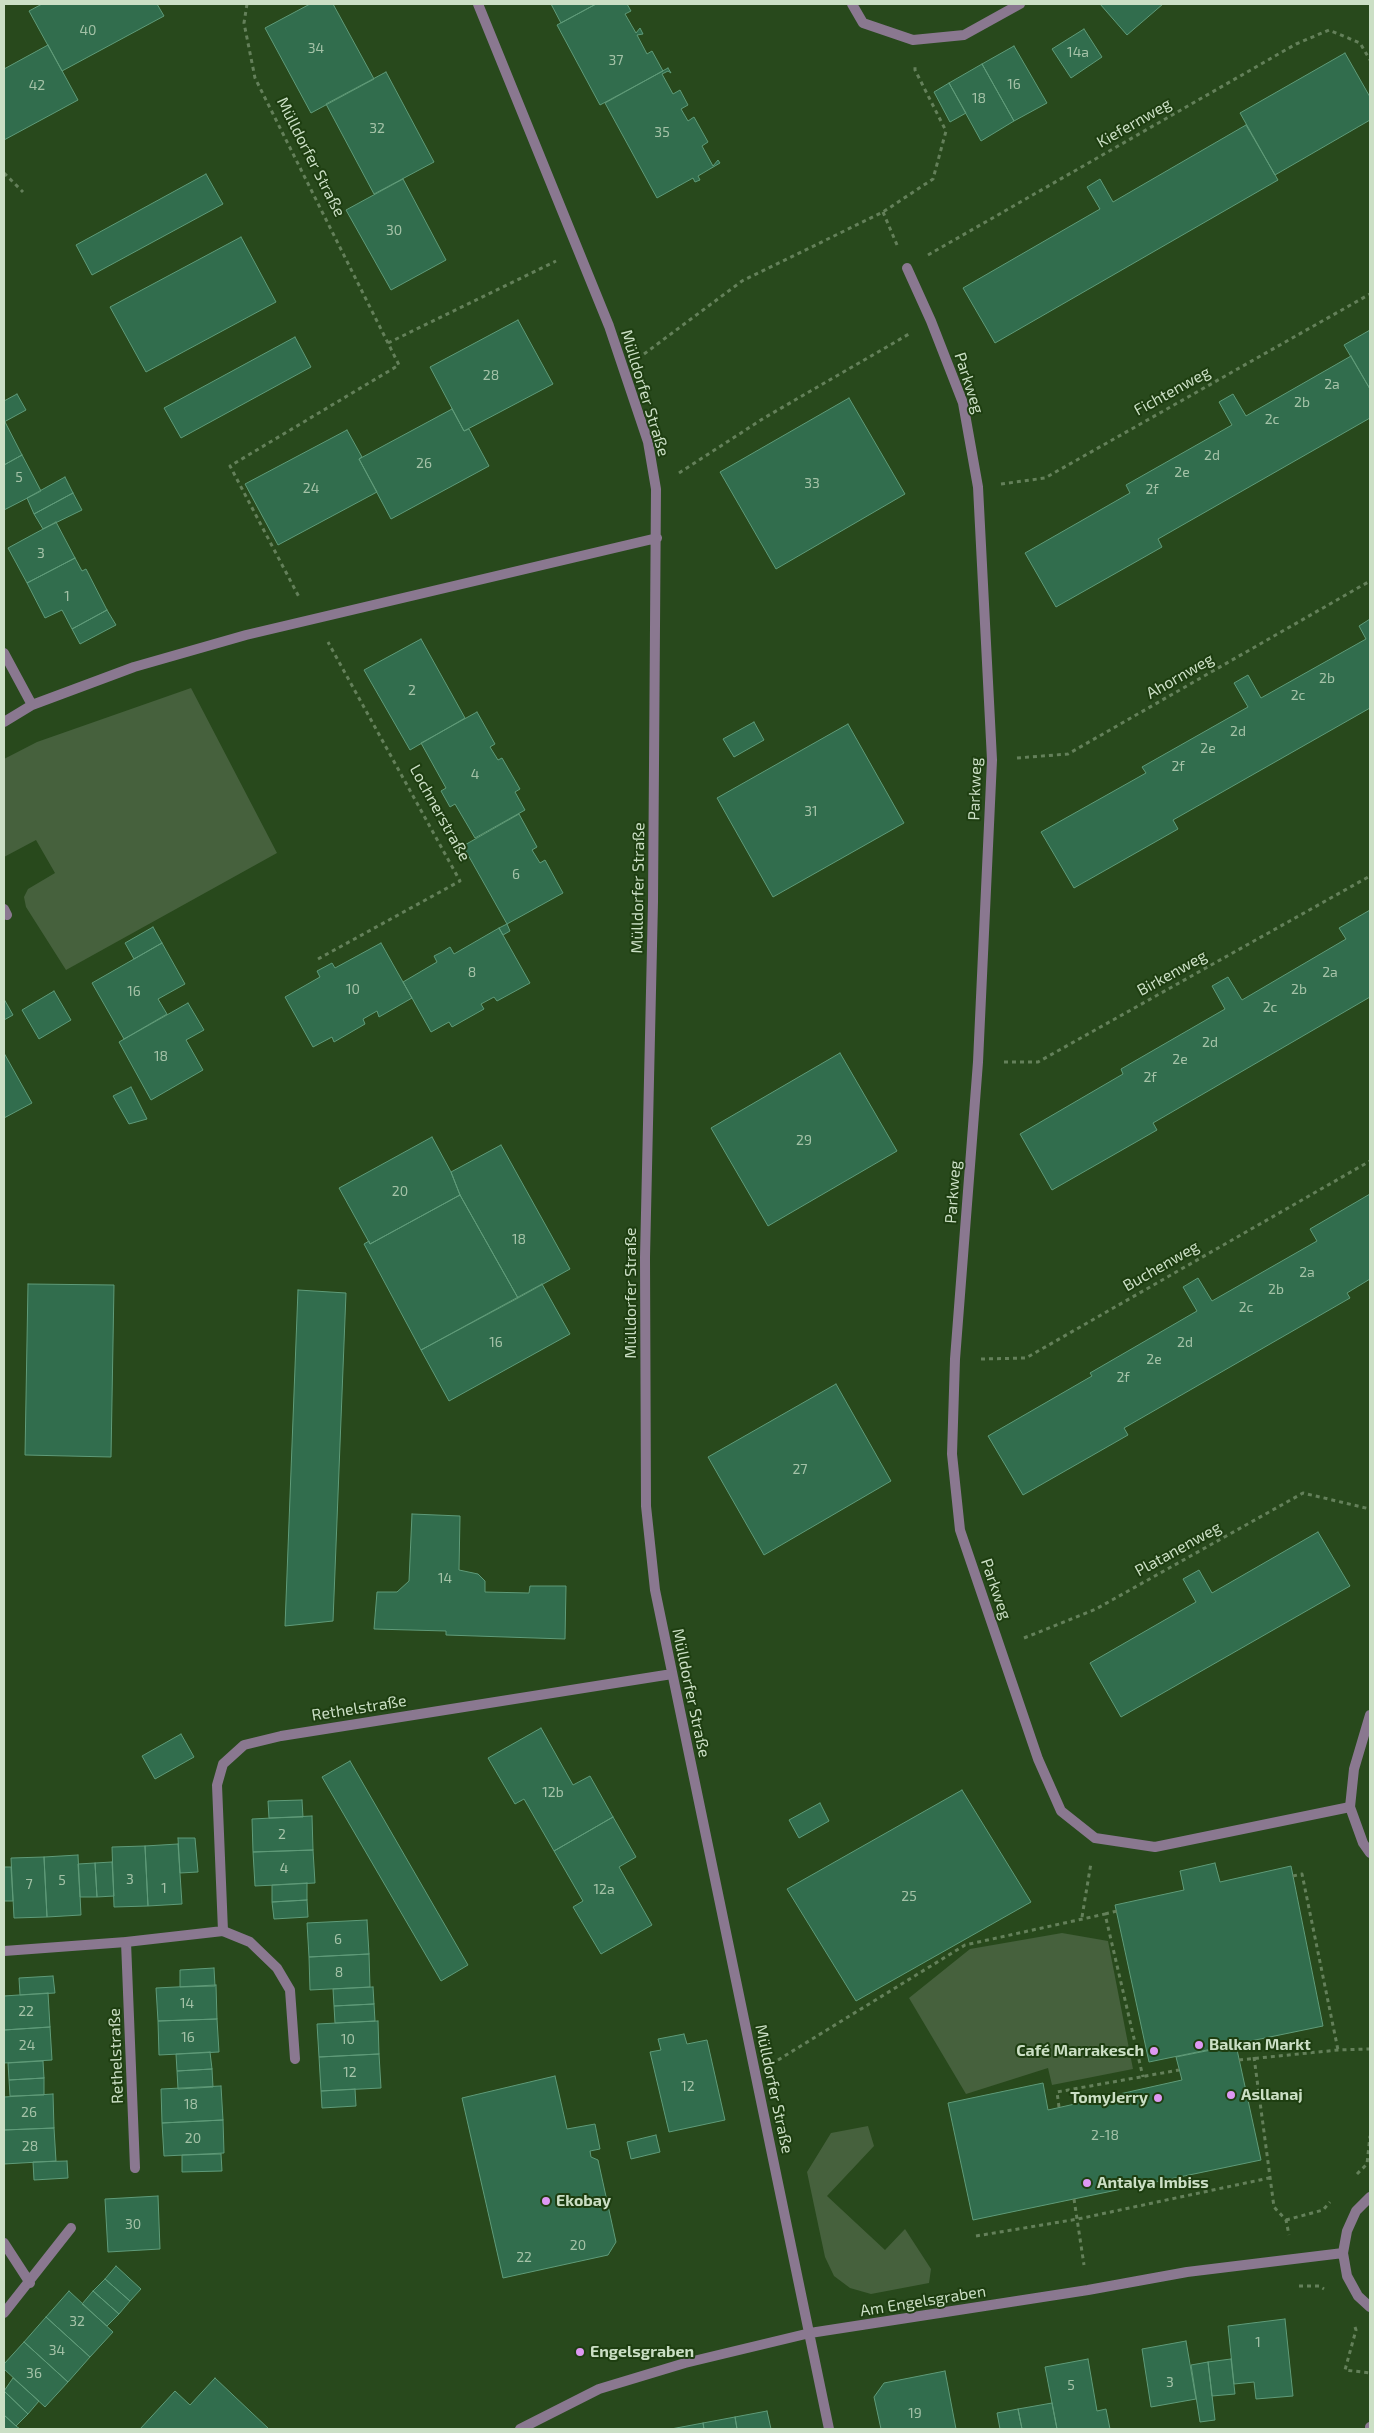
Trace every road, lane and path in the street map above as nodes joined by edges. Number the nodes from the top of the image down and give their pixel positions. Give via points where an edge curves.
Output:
1 (247, 4) edge
2 (478, 4) edge
3 (852, 4) edge
4 (1020, 4) edge
5 (913, 40) junction
6 (1370, 60) edge
7 (4, 173) edge
8 (22, 192) dead end
9 (883, 212) junction
10 (579, 250) junction
11 (907, 268) junction
12 (1370, 294) edge
13 (931, 321) junction
14 (388, 343) junction
15 (624, 369) junction
16 (978, 487) junction
17 (656, 489) junction
18 (656, 538) junction
19 (1370, 581) edge
20 (316, 619) junction
21 (4, 653) edge
22 (32, 705) junction
23 (4, 722) edge
24 (992, 760) junction
25 (1370, 876) edge
26 (318, 959) dead end
27 (978, 1062) junction
28 (1370, 1161) edge
29 (955, 1359) junction
30 (1370, 1509) edge
31 (1000, 1648) junction
32 (672, 1674) junction
33 (1370, 1715) edge
34 (1350, 1807) junction
35 (1095, 1838) junction
36 (1370, 1852) edge
37 (1293, 1876) dead end
38 (1117, 1911) dead end
39 (1105, 1914) junction
40 (1082, 1918) junction
41 (223, 1931) junction
42 (126, 1942) junction
43 (4, 1951) edge
44 (1370, 2049) edge
45 (1338, 2050) junction
46 (1254, 2057) junction
47 (295, 2059) dead end
48 (1239, 2060) dead end
49 (1180, 2070) dead end
50 (755, 2074) junction
51 (1142, 2077) junction
52 (1059, 2107) dead end
53 (1370, 2136) edge
54 (135, 2168) dead end
55 (1354, 2177) dead end
56 (1269, 2178) junction
57 (1335, 2197) dead end
58 (1370, 2197) edge
59 (1074, 2199) dead end
60 (1078, 2219) junction
61 (1286, 2220) junction
62 (71, 2228) dead end
63 (976, 2236) dead end
64 (4, 2243) edge
65 (1343, 2253) junction
66 (1294, 2259) junction
67 (30, 2283) junction
68 (1088, 2290) junction
69 (1326, 2290) dead end
70 (1370, 2307) edge
71 (4, 2313) edge
72 (1352, 2322) dead end
73 (810, 2333) junction
74 (1370, 2373) edge
75 (520, 2429) edge
76 (829, 2429) edge

1 - 14 path, Mülldorfer Straße via 244,23 255,78
2 - 10 street, Mülldorfer Straße
3 - 5 street via 863,23
4 - 5 street via 964,35
5 - 9 path via 915,70 946,130 933,179
6 - 11 path, Kiefernweg via 1360,43 1330,30 1304,41
7 - 8 path
9 - 11 path
9 - 15 path via 742,281
10 - 14 path
10 - 15 street, Mülldorfer Straße
11 - 13 street, Parkweg
12 - 16 path, Fichtenweg via 1045,478
13 - 16 street, Parkweg via 962,403
13 - 17 path via 764,418
14 - 20 path, Mülldorfer Straße via 399,365 230,466 293,588
15 - 17 street, Mülldorfer Straße via 648,442
16 - 24 street, Parkweg
17 - 18 street, Mülldorfer Straße
18 - 20 street
18 - 32 street, Mülldorfer Straße via 653,902 645,1257 646,1497 655,1590
19 - 24 path, Ahornweg via 1068,754
20 - 22 street via 134,667
20 - 26 path, Lochnerstraße via 460,881
21 - 22 street
22 - 23 street
24 - 27 street, Parkweg
25 - 27 path, Birkenweg via 1038,1062
27 - 29 street, Parkweg
28 - 29 path, Buchenweg via 1026,1358
29 - 31 street, Parkweg via 952,1454 960,1530
30 - 31 path, Platanenweg via 1303,1493 1096,1609
31 - 35 street, Parkweg via 1038,1759 1061,1811
32 - 41 street, Rethelstraße via 290,1734 244,1745 223,1764 217,1785
32 - 50 street, Mülldorfer Straße
33 - 34 street via 1354,1769
34 - 35 street, Parkweg via 1155,1847
34 - 36 street
35 - 40 path
37 - 45 path via 1302,1874
38 - 39 path
39 - 40 path
39 - 51 path
40 - 50 path via 965,1944
41 - 42 street
41 - 47 street via 250,1942 278,1968 290,1990
42 - 43 street
42 - 54 street, Rethelstraße
44 - 45 path
45 - 46 path
46 - 48 path
46 - 56 path
49 - 51 path
50 - 73 street, Mülldorfer Straße
51 - 52 path via 1057,2092
53 - 55 path via 1367,2164
56 - 60 path
56 - 61 path via 1274,2207
57 - 61 path via 1323,2210
58 - 65 street via 1353,2218
59 - 60 path
60 - 63 path
60 - 68 path
61 - 66 path
62 - 67 street
64 - 67 street
65 - 66 street, Am Engelsgraben
65 - 70 street via 1347,2276 1358,2296
66 - 68 street, Am Engelsgraben via 1188,2272
66 - 69 path via 1299,2286 1318,2286
67 - 71 street
68 - 73 street, Am Engelsgraben
72 - 74 path via 1356,2330 1345,2370
73 - 75 street, Am Engelsgraben via 685,2363 599,2389
73 - 76 street, Mülldorfer Straße

